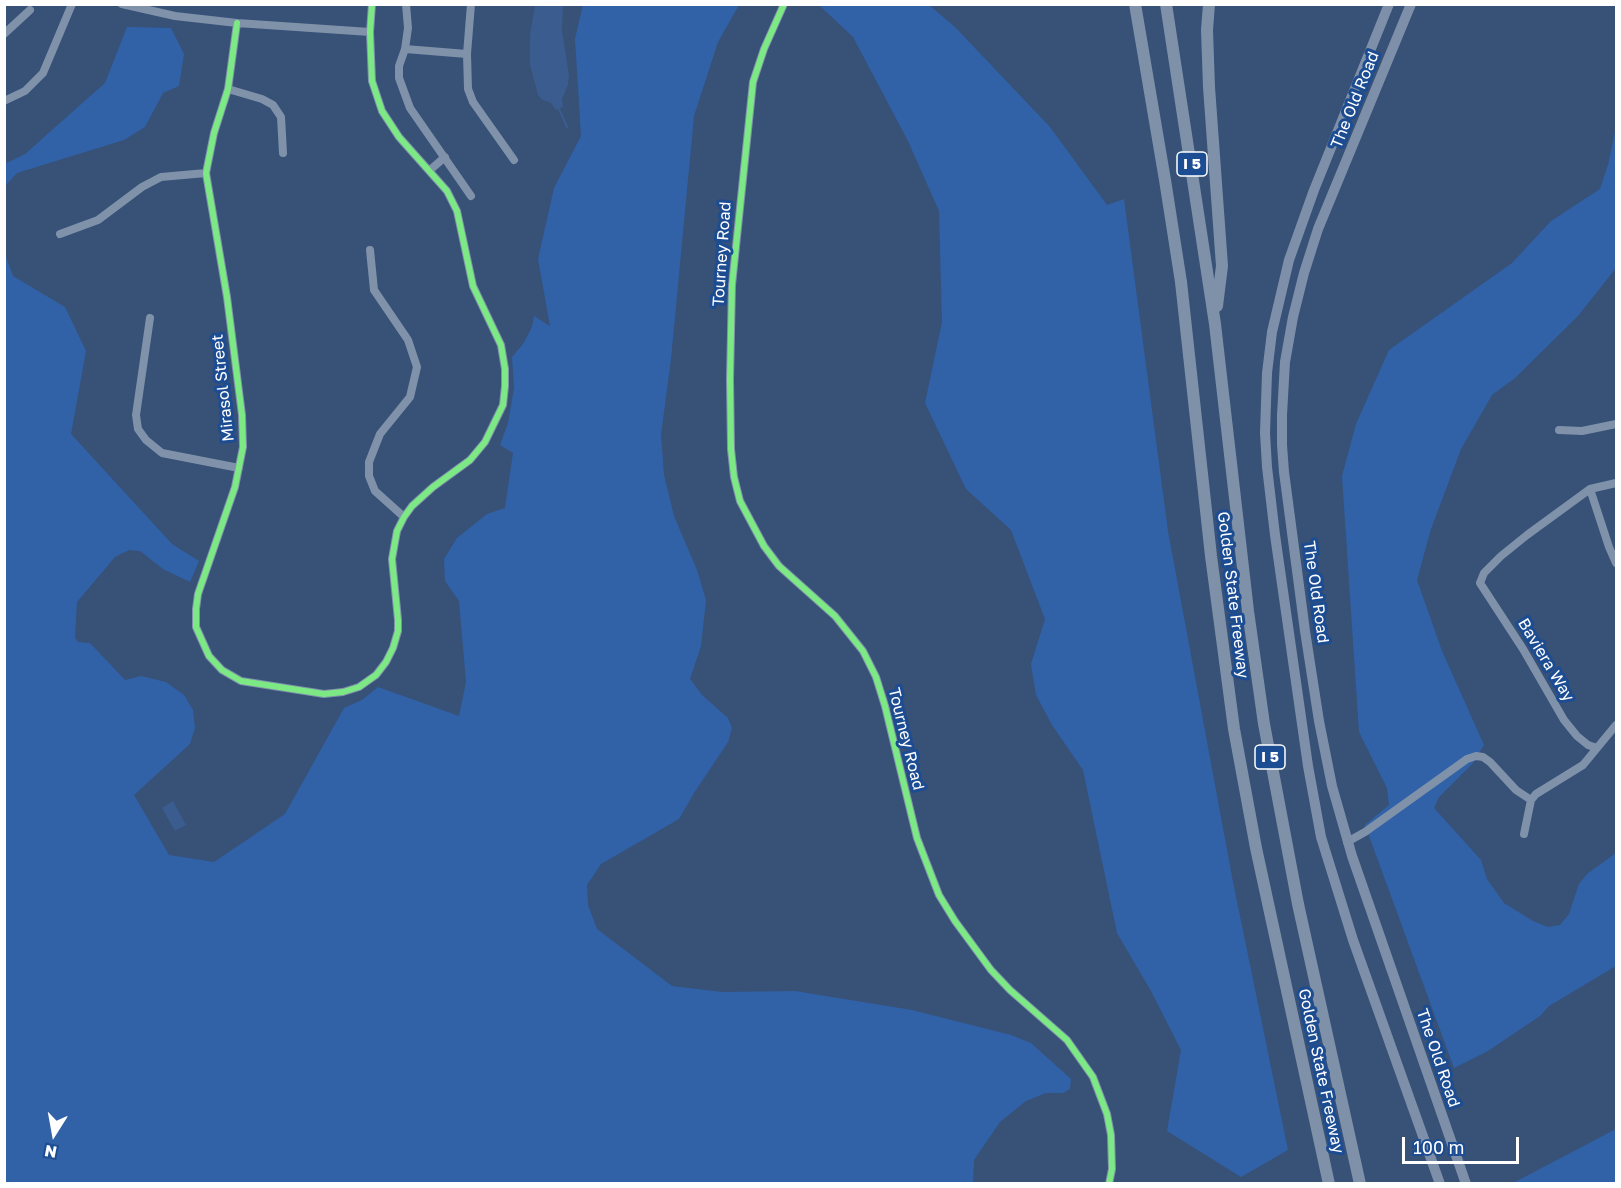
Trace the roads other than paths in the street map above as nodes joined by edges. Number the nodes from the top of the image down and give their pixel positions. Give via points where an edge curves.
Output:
1 (72, 4) edge
2 (122, 4) edge
3 (372, 4) edge
4 (406, 4) edge
5 (471, 4) edge
6 (784, 4) edge
7 (1135, 4) edge
8 (1166, 4) edge
9 (1209, 4) edge
10 (1389, 4) edge
11 (1411, 4) edge
12 (143, 7) edge
13 (153, 8) edge
14 (30, 10) dead end
15 (237, 23) junction
16 (369, 32) junction
17 (4, 34) edge
18 (405, 49) junction
19 (467, 54) junction
20 (228, 89) junction
21 (4, 102) edge
22 (283, 153) dead end
23 (445, 157) junction
24 (514, 160) dead end
25 (430, 170) junction
26 (206, 173) junction
27 (471, 196) dead end
28 (60, 234) dead end
29 (370, 250) dead end
30 (150, 318) dead end
31 (1215, 324) junction
32 (1617, 424) edge
33 (1559, 430) dead end
34 (239, 468) junction
35 (1617, 483) edge
36 (1590, 489) junction
37 (404, 518) junction
38 (1617, 563) edge
39 (1617, 725) edge
40 (1597, 748) junction
41 (1531, 800) junction
42 (1524, 834) dead end
43 (1347, 842) junction
44 (1109, 1184) edge
45 (1329, 1184) edge
46 (1360, 1184) edge
47 (1440, 1184) edge
48 (1466, 1184) edge

1 - 21 street via 43,73 25,91
2 - 12 street
3 - 16 street
4 - 18 street
5 - 19 street
6 - 44 street, Tourney Road via 753,82 732,285 731,449 738,493 752,525 779,566 835,616 863,651 885,706 917,838 939,895 954,921 991,970 1067,1040 1093,1077 1111,1135
7 - 45 highway, Golden State Freeway / I 5 via 1179,272 1234,729
8 - 31 highway, Golden State Freeway / I 5
9 - 31 highway via 1209,87 1222,266
10 - 47 main road, The Old Road via 1289,260 1271,342 1265,444 1321,837 1343,912
11 - 43 main road, The Old Road via 1310,251 1293,316 1283,389 1284,472 1304,619 1325,751
12 - 13 street
13 - 15 street
14 - 17 street
15 - 16 street
15 - 20 street, Mirasol Street
16 - 25 street via 372,81 382,111 399,137
18 - 19 street
18 - 23 street via 399,78 410,108
19 - 24 street via 468,89 473,102
20 - 22 street via 273,105 280,117
20 - 26 street, Mirasol Street
23 - 25 street
23 - 27 street
25 - 37 street via 457,211 473,286 501,345 505,386 503,405 485,442 470,460 412,506
26 - 28 street via 161,177 98,220
26 - 34 street, Mirasol Street via 242,414
29 - 37 street via 374,290 408,340 417,367 410,397 380,434 369,462 375,491
30 - 34 street via 136,415 138,429 162,453
31 - 46 highway, Golden State Freeway / I 5 via 1248,611 1274,783
32 - 33 street via 1582,431
34 - 37 street, Mirasol Street via 236,487 198,594 196,627 208,656 241,681 324,694 359,687 376,675 386,662 398,631 392,559
35 - 36 street
36 - 38 street
36 - 40 street, Baviera Way via 1508,550 1480,583 1564,720 1577,736
39 - 40 street
40 - 41 street via 1583,765
41 - 42 street
41 - 43 street via 1490,762 1476,756
43 - 48 main road, The Old Road

